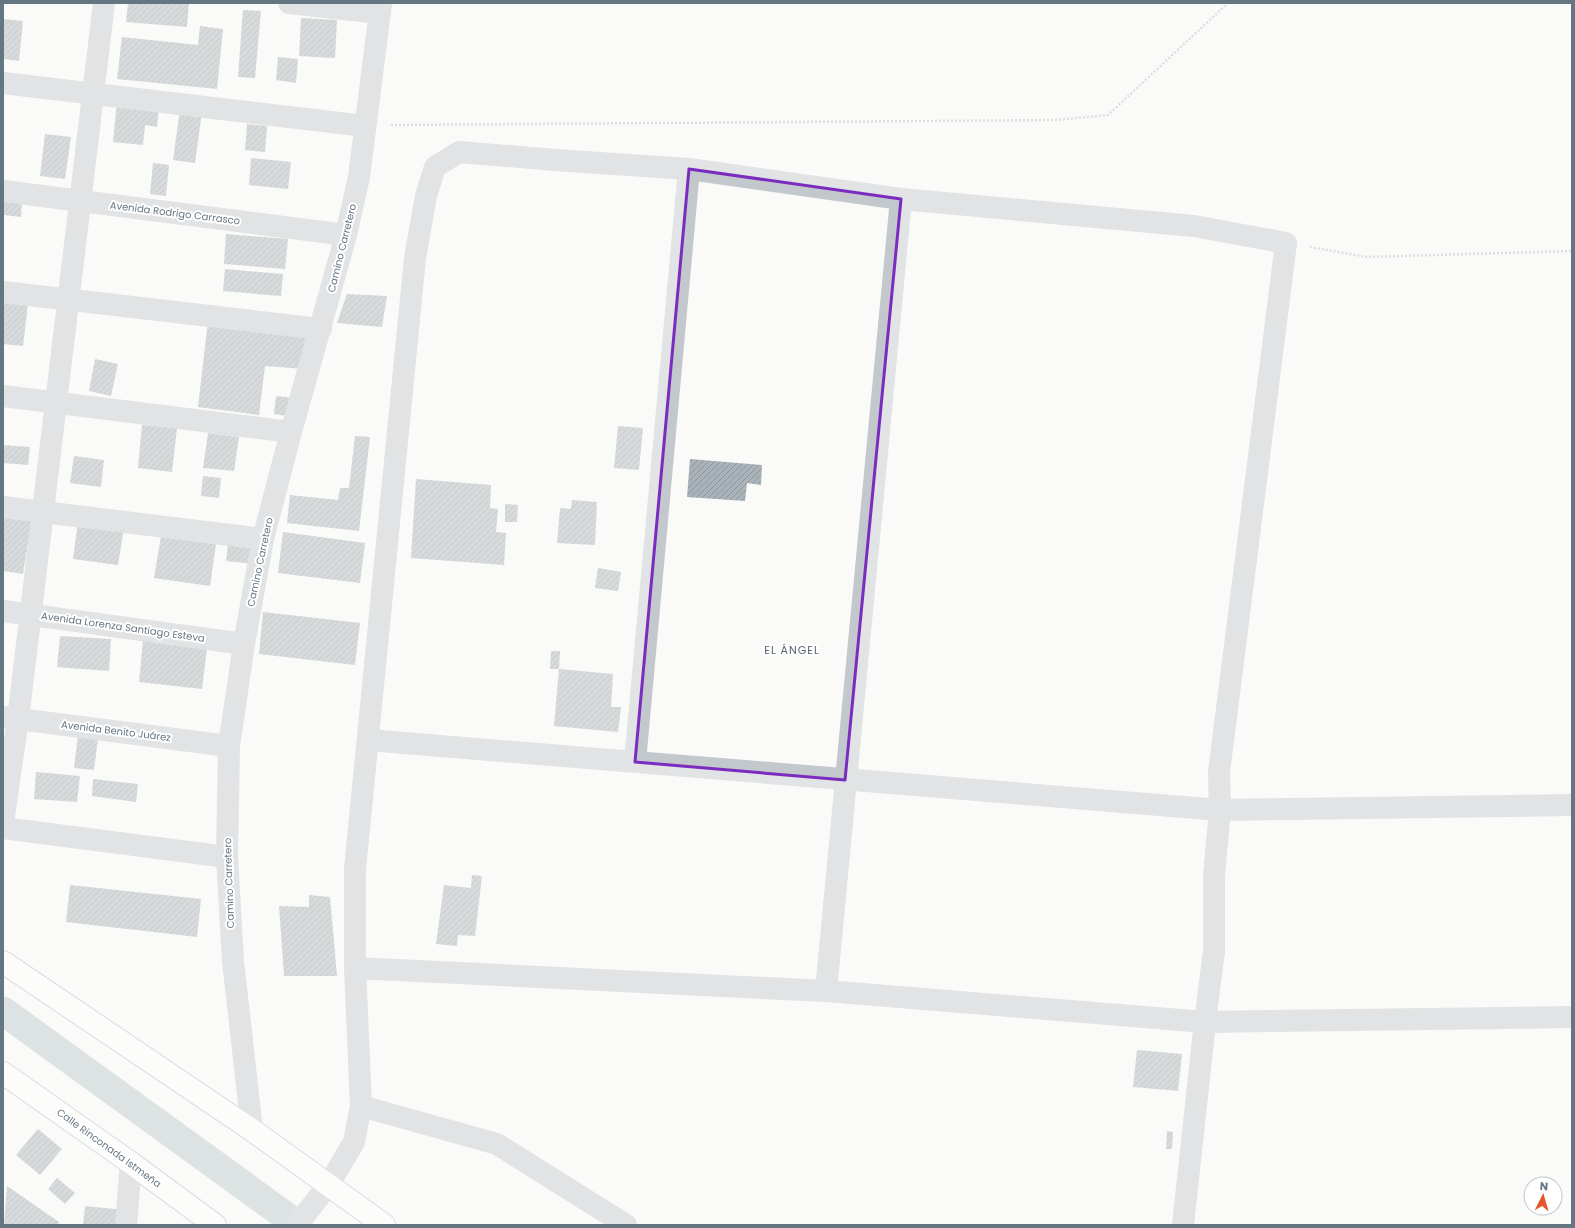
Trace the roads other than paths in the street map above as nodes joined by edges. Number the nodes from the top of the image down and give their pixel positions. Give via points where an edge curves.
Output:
1 (104, 3) edge
2 (289, 3) edge
3 (380, 8) edge
4 (3, 83) edge
5 (94, 94) junction
6 (365, 126) junction
7 (689, 169) junction
8 (3, 191) edge
9 (901, 199) junction
10 (80, 201) junction
11 (346, 235) junction
12 (3, 292) edge
13 (69, 300) junction
14 (321, 329) junction
15 (3, 396) edge
16 (56, 403) junction
17 (291, 432) junction
18 (3, 507) edge
19 (43, 512) junction
20 (263, 539) junction
21 (3, 611) edge
22 (31, 615) junction
23 (244, 644) junction
24 (11, 718) edge
25 (368, 740) junction
26 (229, 746) junction
27 (634, 762) junction
28 (845, 780) junction
29 (1572, 805) edge
30 (1220, 810) junction
31 (3, 823) edge
32 (3, 828) edge
33 (227, 857) junction
34 (3, 962) edge
35 (355, 968) junction
36 (826, 991) junction
37 (1572, 1017) edge
38 (1205, 1022) junction
39 (3, 1073) edge
40 (361, 1106) junction
41 (252, 1130) junction
42 (131, 1163) junction
43 (329, 1184) junction
44 (126, 1225) edge
45 (214, 1225) edge
46 (297, 1225) edge
47 (384, 1225) edge
48 (626, 1225) edge
49 (1183, 1225) edge

1 - 5 street
2 - 3 street
3 - 6 street, Camino Carretero
4 - 5 street
5 - 6 street
5 - 10 street
6 - 11 street, Camino Carretero via 359,176
7 - 9 street
7 - 25 street via 459,152 435,167 426,196 415,258
7 - 27 street
8 - 10 street, Avenida Rodrigo Carrasco
9 - 28 street
9 - 30 street via 1194,226 1286,243 1219,772
10 - 11 street, Avenida Rodrigo Carrasco
10 - 13 street
11 - 14 street, Camino Carretero
12 - 13 street
13 - 14 street
13 - 16 street
14 - 17 street, Camino Carretero
15 - 16 street
16 - 17 street
16 - 19 street
17 - 20 street, Camino Carretero
18 - 19 street
19 - 20 street
19 - 22 street
20 - 23 street, Camino Carretero
21 - 22 street, Avenida Lorenza Santiago Esteva
22 - 23 street, Avenida Lorenza Santiago Esteva
22 - 24 street
23 - 26 street, Camino Carretero
24 - 26 street, Avenida Benito Juárez
24 - 31 street
25 - 27 street
25 - 35 street via 355,869
26 - 33 street, Camino Carretero
27 - 28 street
28 - 30 street
28 - 36 street
29 - 30 street
30 - 38 street via 1214,875 1214,951
32 - 33 street
33 - 41 street, Camino Carretero via 233,961
34 - 41 street
35 - 36 street
35 - 40 street
36 - 38 street
37 - 38 street
38 - 49 street
39 - 42 street, Calle Rinconada Istmeña
40 - 43 street via 354,1142
40 - 48 street via 497,1144
41 - 43 street
42 - 44 street
42 - 45 street, Calle Rinconada Istmeña
43 - 46 street
43 - 47 street

